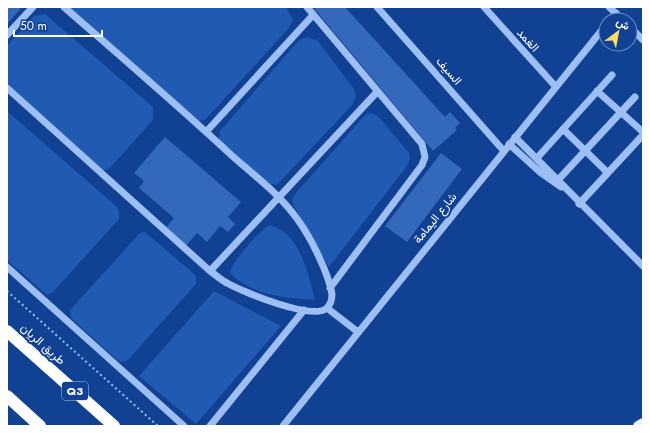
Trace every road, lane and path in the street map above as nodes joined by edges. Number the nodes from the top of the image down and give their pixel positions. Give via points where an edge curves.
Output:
1 (33, 7) edge
2 (64, 7) edge
3 (307, 7) edge
4 (377, 7) edge
5 (484, 7) edge
6 (313, 15) junction
7 (7, 35) edge
8 (598, 35) edge
9 (612, 75) dead end
10 (7, 88) edge
11 (556, 88) junction
12 (597, 91) junction
13 (377, 92) junction
14 (635, 97) dead end
15 (621, 112) junction
16 (563, 129) junction
17 (206, 132) junction
18 (643, 133) edge
19 (515, 137) junction
20 (509, 144) junction
21 (504, 150) junction
22 (585, 151) junction
23 (537, 158) junction
24 (608, 173) junction
25 (558, 180) junction
26 (563, 188) junction
27 (277, 197) junction
28 (580, 204) junction
29 (643, 266) edge
30 (7, 267) edge
31 (210, 271) junction
32 (330, 288) junction
33 (7, 292) edge
34 (327, 308) junction
35 (304, 310) junction
36 (7, 325) edge
37 (7, 331) edge
38 (358, 332) junction
39 (35, 357) junction
40 (7, 396) edge
41 (643, 423) edge
42 (40, 426) edge
43 (114, 426) edge
44 (158, 426) edge
45 (184, 426) edge
46 (210, 426) edge
47 (283, 426) edge
48 (638, 426) edge

1 - 7 street
2 - 17 street
3 - 6 street
4 - 21 street, السيف
5 - 11 street, الغمد
6 - 13 street
6 - 17 street
8 - 11 street, شارع اليمامة
9 - 12 street
10 - 31 street
11 - 19 street, شارع اليمامة
12 - 15 street
12 - 16 street
13 - 27 street
13 - 32 street via 422,144 425,157 422,165
14 - 15 street
15 - 18 street
15 - 22 street
16 - 22 street
16 - 23 street
17 - 27 street
18 - 24 street
19 - 20 street, شارع اليمامة
19 - 23 street
20 - 21 street, شارع اليمامة
20 - 26 street
21 - 38 street, شارع اليمامة
22 - 24 street
22 - 25 street
23 - 25 street
24 - 28 street
25 - 26 street
26 - 28 street
27 - 31 street
27 - 32 street via 298,220 305,232
28 - 29 street
30 - 45 street
31 - 35 street via 226,283 249,294
32 - 34 street via 332,298
33 - 44 path
34 - 35 street via 315,312
34 - 38 street
35 - 46 street
36 - 39 highway
37 - 39 highway, طريق الريان / Q3
38 - 47 street, شارع اليمامة
39 - 43 highway, طريق الريان / Q3
40 - 42 highway
41 - 48 main road

